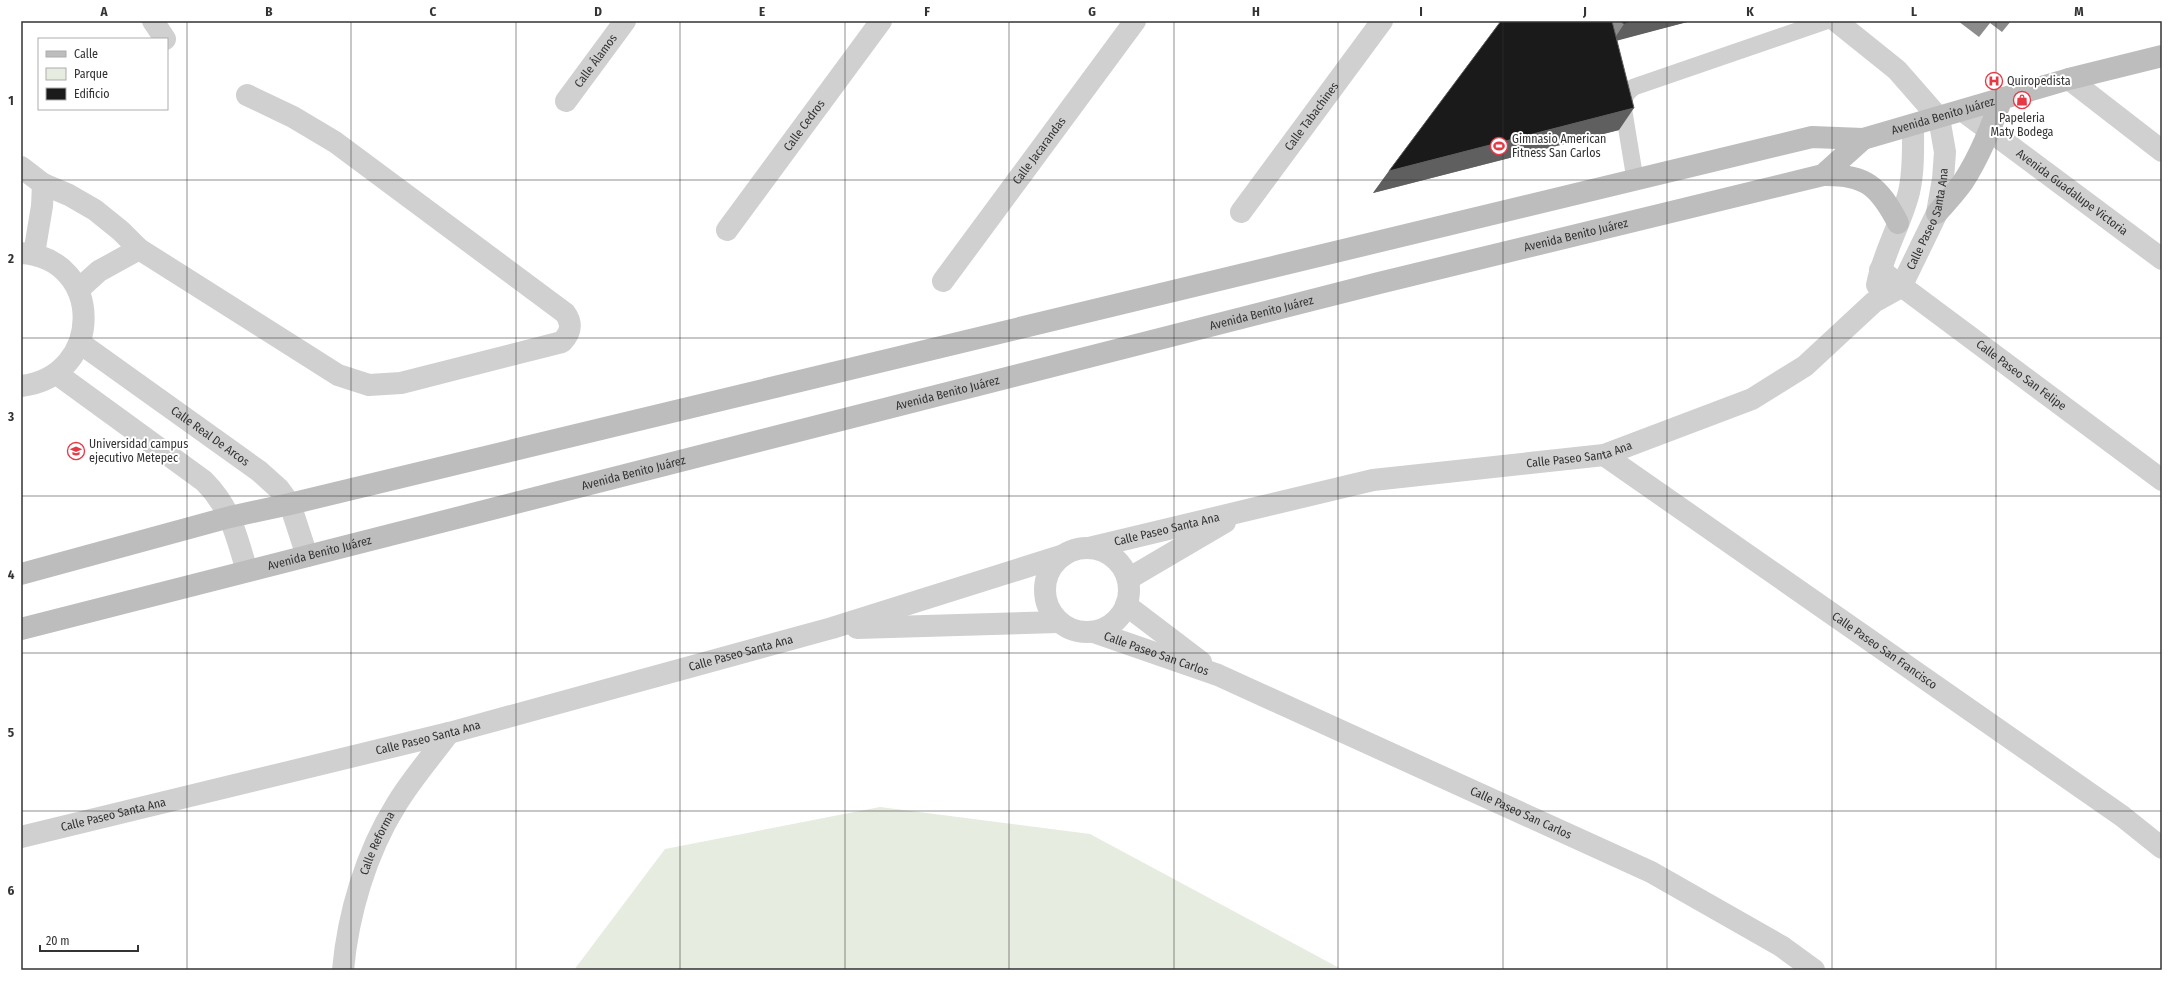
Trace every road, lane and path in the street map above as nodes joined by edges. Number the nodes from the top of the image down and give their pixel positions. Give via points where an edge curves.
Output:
1 (153, 21) edge
2 (625, 21) edge
3 (882, 21) edge
4 (1135, 21) edge
5 (1382, 21) edge
6 (1826, 21) edge
7 (1836, 21) edge
8 (164, 38) edge
9 (2162, 56) edge
10 (2069, 79) junction
11 (1912, 86) junction
12 (247, 95) dead end
13 (2002, 98) junction
14 (566, 101) dead end
15 (1963, 111) junction
16 (1939, 118) junction
17 (1913, 125) junction
18 (1990, 130) junction
19 (1863, 139) junction
20 (2162, 150) edge
21 (21, 167) edge
22 (1823, 175) junction
23 (1635, 179) junction
24 (43, 184) junction
25 (1241, 212) dead end
26 (1937, 213) junction
27 (1898, 223) junction
28 (727, 230) dead end
29 (139, 249) junction
30 (27, 253) edge
31 (2162, 258) edge
32 (1880, 270) junction
33 (943, 281) dead end
34 (1900, 286) junction
35 (78, 290) junction
36 (1874, 302) junction
37 (80, 344) junction
38 (57, 374) junction
39 (21, 386) edge
40 (1604, 456) junction
41 (2162, 480) edge
42 (290, 504) junction
43 (1245, 510) junction
44 (230, 516) junction
45 (1089, 548) junction
46 (1064, 554) junction
47 (307, 556) junction
48 (246, 570) junction
49 (21, 574) edge
50 (1128, 579) junction
51 (1126, 605) junction
52 (1059, 622) junction
53 (832, 628) junction
54 (21, 629) edge
55 (1094, 632) junction
56 (1218, 675) junction
57 (449, 733) junction
58 (21, 837) edge
59 (2162, 848) edge
60 (343, 970) edge
61 (1814, 970) edge

1 - 8 street
2 - 14 street, Calle Álamos
3 - 28 street, Calle Cedros
4 - 33 street, Calle Jacarandas
5 - 25 street, Calle Tabachines
6 - 23 lane via 1634,87 1624,97 1623,106
7 - 11 street via 1897,70
9 - 10 main road, Avenida Benito Juárez
10 - 13 main road, Avenida Benito Juárez
10 - 20 street
11 - 16 street
11 - 17 street, Calle Paseo Santa Ana
12 - 29 street via 293,117 335,142 559,308 570,320 569,334 562,342 402,383 369,385 338,375
13 - 15 main road, Avenida Benito Juárez
13 - 18 main road
15 - 16 main road, Avenida Benito Juárez
15 - 18 street, Avenida Guadalupe Victoria
16 - 17 main road, Avenida Benito Juárez
16 - 26 street, Calle Paseo Santa Ana via 1945,152
17 - 19 main road, Avenida Benito Juárez
17 - 27 street, Calle Paseo Santa Ana via 1909,192
18 - 26 main road via 1962,183
18 - 31 street, Avenida Guadalupe Victoria
19 - 22 main road, Avenida Benito Juárez
19 - 23 main road, Avenida Benito Juárez via 1812,136
21 - 24 street
22 - 27 main road via 1847,175 1865,182 1881,195
22 - 47 main road, Avenida Benito Juárez via 1372,285
23 - 42 main road, Avenida Benito Juárez
24 - 29 street via 69,194 95,210
24 - 30 street via 42,206
26 - 34 street, Calle Paseo Santa Ana
27 - 32 street, Calle Paseo Santa Ana
29 - 35 street via 99,271
30 - 35 street via 52,261 67,274
32 - 34 street, Calle Paseo San Felipe
32 - 36 street, Calle Paseo Santa Ana
34 - 36 street, Calle Paseo Santa Ana
34 - 41 street, Calle Paseo San Felipe
35 - 37 street via 84,319
36 - 40 street, Calle Paseo Santa Ana via 1805,366 1752,399
37 - 38 street via 71,360
37 - 42 street, Calle Real De Arcos via 259,471
38 - 39 street via 36,384
38 - 44 street via 204,481 214,491
40 - 43 street, Calle Paseo Santa Ana via 1373,480
40 - 59 street, Calle Paseo San Francisco via 2116,811
42 - 44 main road, Avenida Benito Juárez
42 - 47 street, Calle Real De Arcos
43 - 45 street, Calle Paseo Santa Ana
43 - 50 street, Calle Paseo Santa Ana
44 - 48 street
44 - 49 main road, Avenida Benito Juárez
45 - 46 street via 1076,549
45 - 50 street via 1102,550 1113,557 1122,566
46 - 52 street via 1052,566 1046,580 1045,595 1050,610
46 - 53 street, Calle Paseo Santa Ana
47 - 48 main road, Avenida Benito Juárez
48 - 54 main road, Avenida Benito Juárez
50 - 51 street
51 - 55 street via 1113,623
51 - 56 street, Calle Paseo San Carlos
52 - 53 street, Calle Paseo Santa Ana
52 - 55 street via 1070,629
53 - 57 street, Calle Paseo Santa Ana
55 - 56 street, Calle Paseo San Carlos
56 - 61 street, Calle Paseo San Carlos via 1651,872 1781,946
57 - 58 street, Calle Paseo Santa Ana
57 - 60 street, Calle Reforma via 396,805 363,872 345,943

